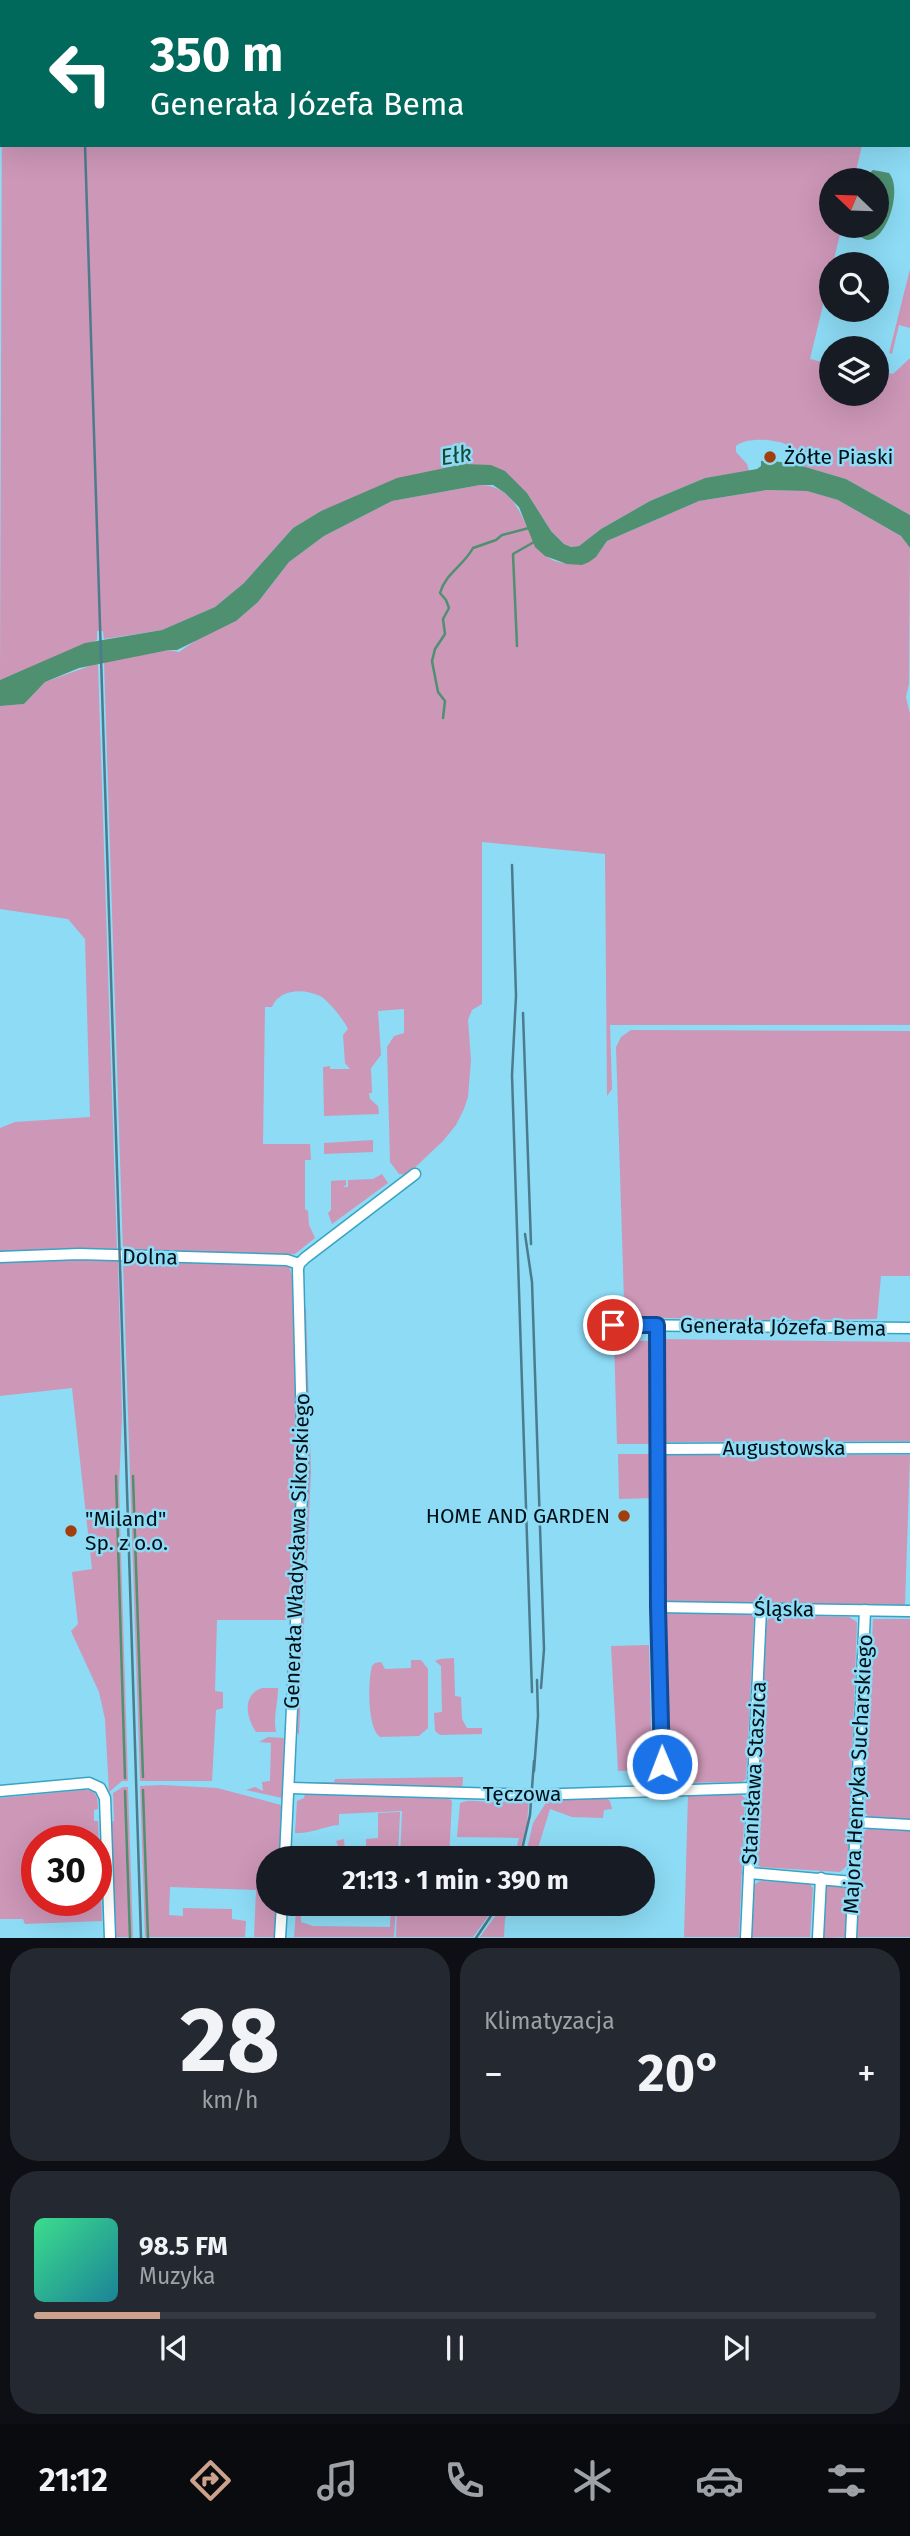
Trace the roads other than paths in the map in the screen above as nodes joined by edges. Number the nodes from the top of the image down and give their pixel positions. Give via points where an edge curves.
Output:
1 (415, 1174) dead end
2 (0, 1257) edge
3 (299, 1264) junction
4 (613, 1325) dead end
5 (657, 1325) junction
6 (910, 1328) edge
7 (910, 1448) edge
8 (657, 1449) junction
9 (658, 1607) junction
10 (761, 1609) junction
11 (865, 1610) junction
12 (910, 1611) edge
13 (754, 1787) junction
14 (290, 1788) junction
15 (662, 1790) junction
16 (0, 1791) edge
17 (856, 1822) junction
18 (910, 1825) edge
19 (286, 1846) edge
20 (750, 1873) junction
21 (821, 1878) junction
22 (853, 1882) junction
23 (281, 1916) edge
24 (110, 1937) edge
25 (280, 1937) edge
26 (746, 1937) edge
27 (818, 1937) edge
28 (850, 1937) edge

1 - 3 street
2 - 3 street, Dolna via 79,1254
3 - 14 street, Generała Władysława Sikorskiego via 303,1471
4 - 5 street, Generała Józefa Bema
5 - 6 street, Generała Józefa Bema
5 - 8 street
7 - 8 street, Augustowska
8 - 9 street
9 - 10 street, Śląska
9 - 15 street
10 - 11 street, Śląska
10 - 13 street, Stanisława Staszica
11 - 12 street, Śląska
11 - 17 street, Majora Henryka Sucharskiego
13 - 15 street, Tęczowa
13 - 20 street, Stanisława Staszica
14 - 15 street, Tęczowa via 519,1795
14 - 19 street, Generała Władysława Sikorskiego
16 - 24 street via 89,1783 100,1788 105,1798
17 - 18 street
17 - 22 street, Majora Henryka Sucharskiego
20 - 21 street
20 - 26 street, Stanisława Staszica
21 - 22 street
21 - 27 street, Majora Henryka Sucharskiego
22 - 28 street, Majora Henryka Sucharskiego
23 - 25 street

